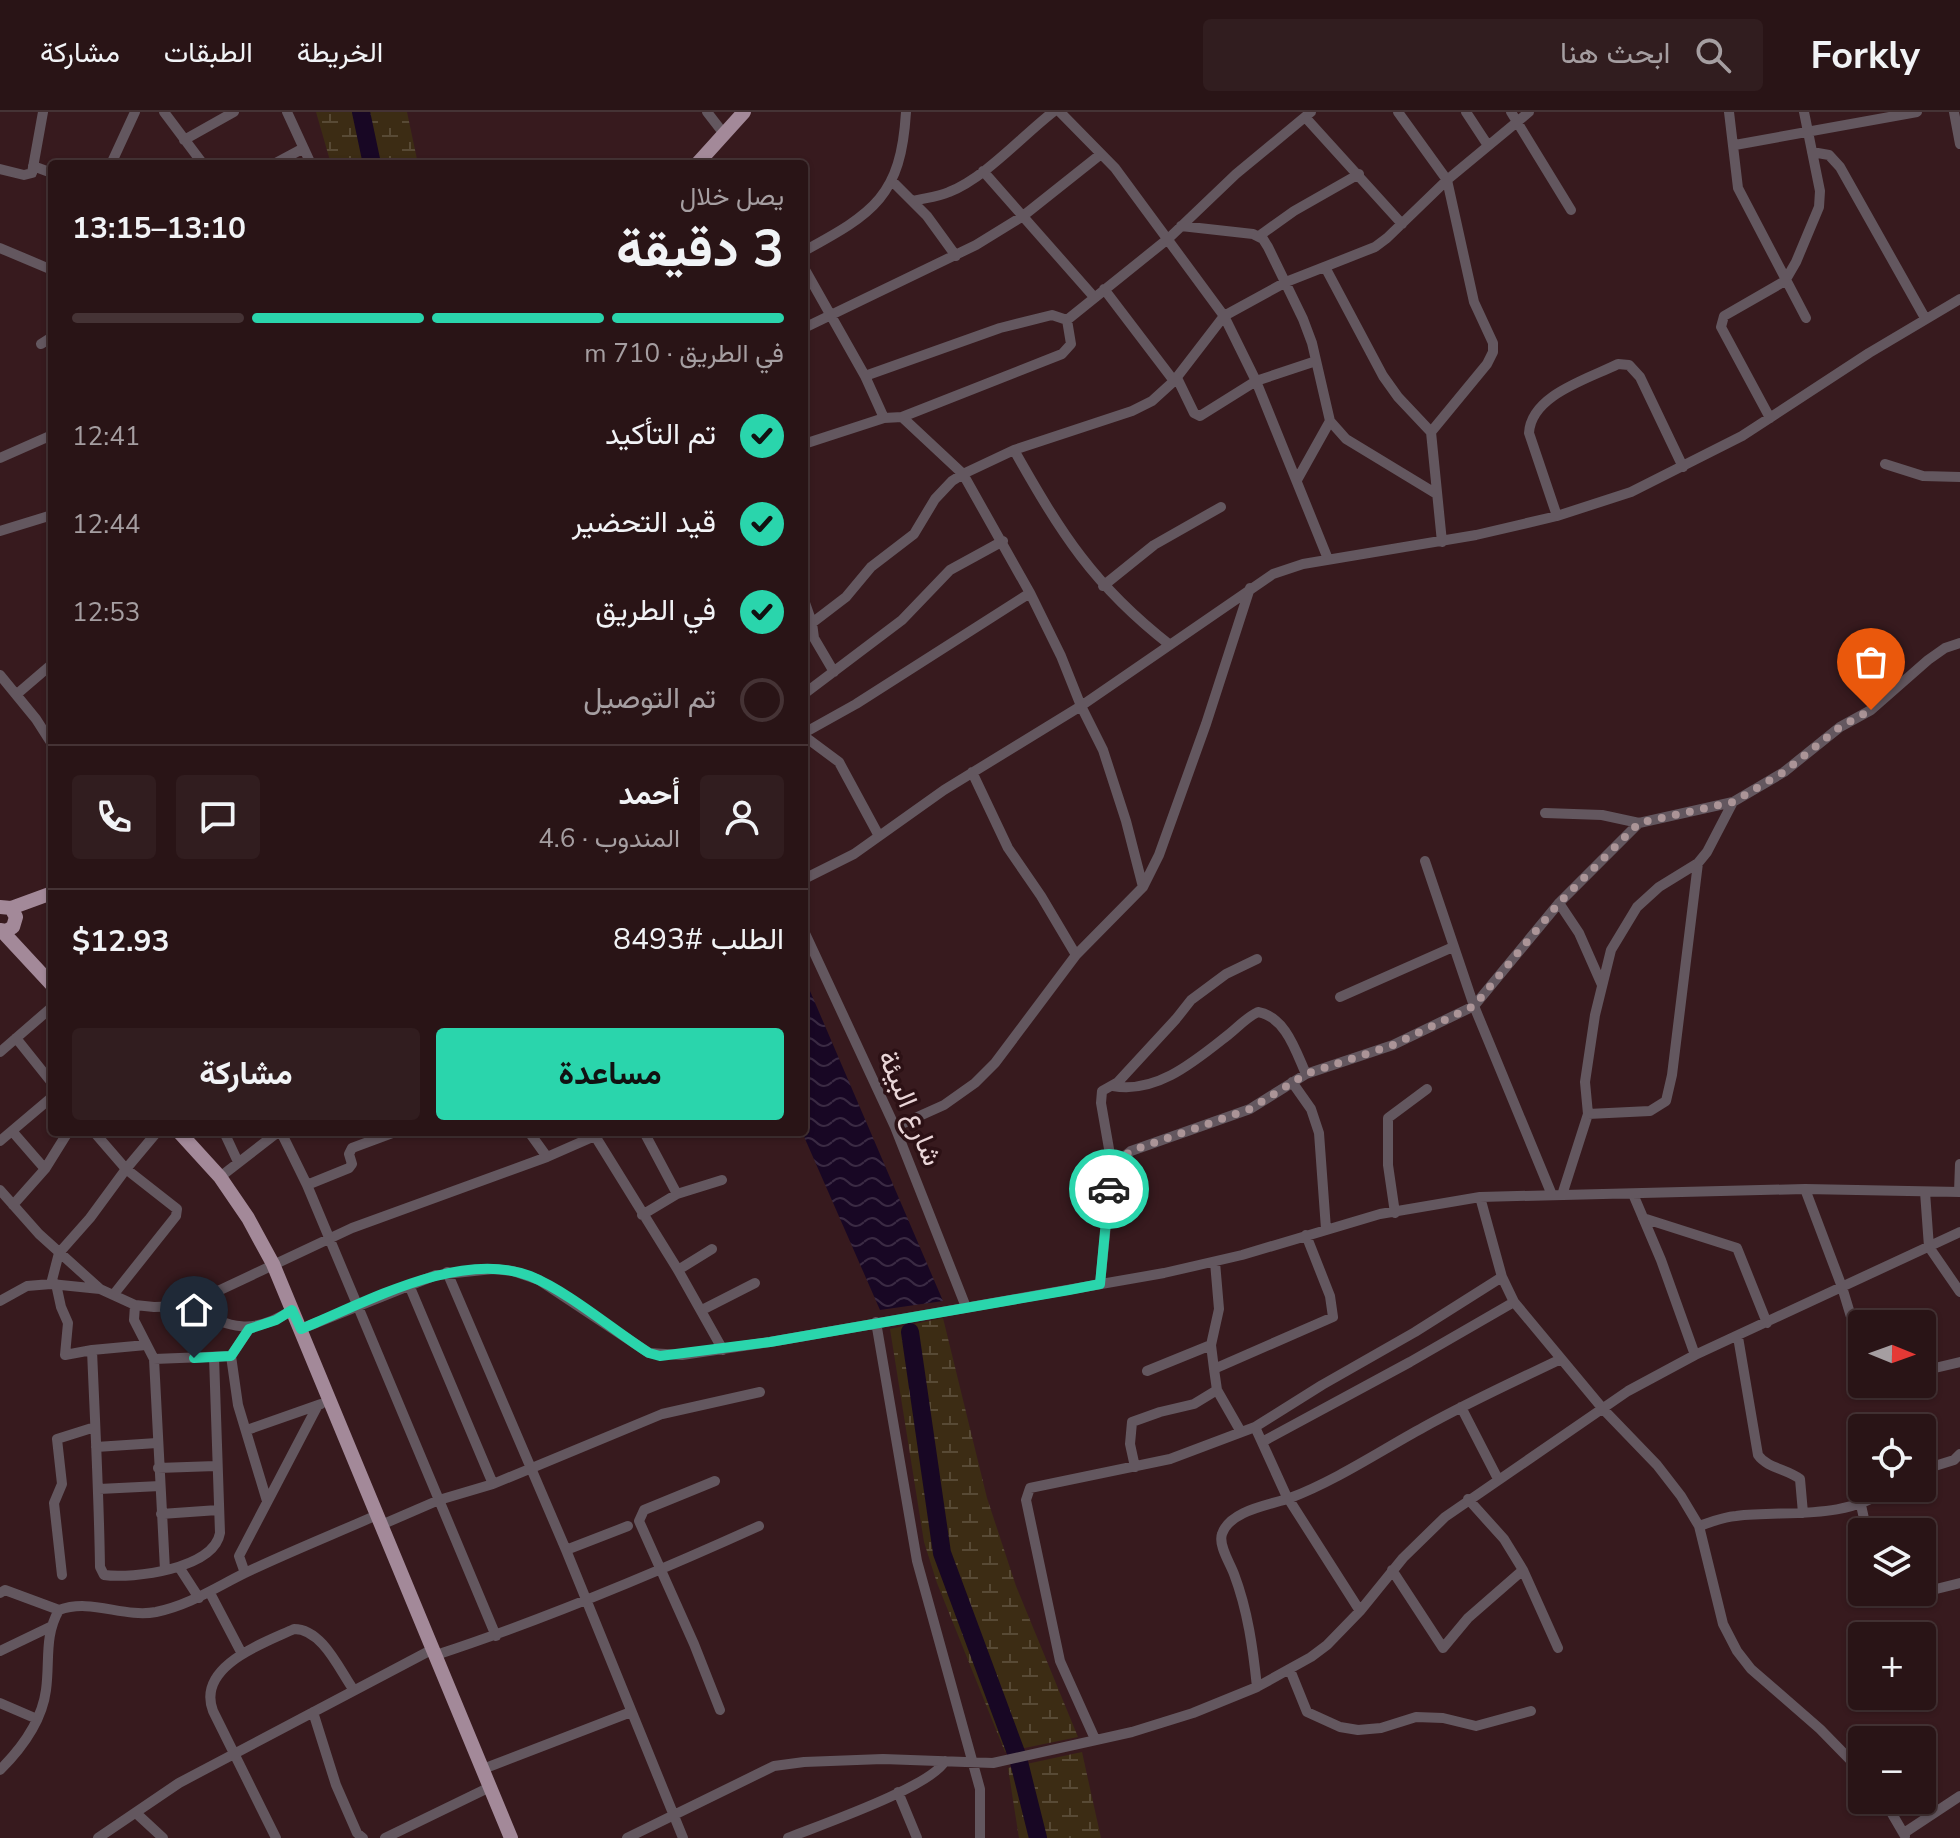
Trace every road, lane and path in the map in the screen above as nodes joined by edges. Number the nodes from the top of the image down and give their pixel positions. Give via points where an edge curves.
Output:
1 (43, 112) edge
2 (135, 112) edge
3 (164, 112) edge
4 (234, 112) edge
5 (287, 112) edge
6 (707, 112) edge
7 (744, 112) edge
8 (906, 112) edge
9 (1053, 112) edge
10 (1060, 112) edge
11 (1398, 112) edge
12 (1466, 112) edge
13 (1529, 112) edge
14 (1729, 112) edge
15 (1804, 112) edge
16 (1917, 112) edge
17 (1954, 112) edge
18 (1308, 114) edge
19 (1883, 114) edge
20 (1514, 117) edge
21 (1808, 131) junction
22 (724, 134) junction
23 (184, 140) junction
24 (1487, 144) junction
25 (1960, 144) edge
26 (1735, 145) junction
27 (302, 149) junction
28 (1812, 152) junction
29 (1101, 154) junction
30 (113, 160) edge
31 (200, 160) edge
32 (281, 160) edge
33 (309, 160) edge
34 (701, 160) edge
35 (33, 166) junction
36 (0, 169) edge
37 (983, 171) junction
38 (48, 172) edge
39 (1359, 174) junction
40 (1447, 180) junction
41 (893, 182) junction
42 (913, 201) junction
43 (1571, 210) dead end
44 (1023, 216) junction
45 (1402, 224) junction
46 (1181, 226) junction
47 (1259, 236) junction
48 (1169, 238) junction
49 (0, 248) edge
50 (808, 249) edge
51 (956, 256) junction
52 (1325, 267) junction
53 (48, 268) edge
54 (808, 275) edge
55 (1785, 281) junction
56 (1286, 282) junction
57 (1104, 289) junction
58 (1094, 297) junction
59 (1960, 299) edge
60 (830, 316) junction
61 (1224, 316) junction
62 (1806, 318) dead end
63 (1925, 318) junction
64 (1067, 320) junction
65 (808, 326) edge
66 (48, 340) edge
67 (41, 344) dead end
68 (1316, 361) junction
69 (865, 376) junction
70 (1176, 379) junction
71 (1256, 381) junction
72 (902, 417) junction
73 (884, 418) junction
74 (1770, 418) junction
75 (1330, 421) junction
76 (1431, 432) junction
77 (48, 437) edge
78 (808, 443) edge
79 (1014, 450) junction
80 (0, 458) edge
81 (1885, 464) dead end
82 (1683, 467) junction
83 (963, 474) junction
84 (1960, 477) edge
85 (1297, 480) junction
86 (1435, 493) junction
87 (1221, 507) dead end
88 (1557, 516) junction
89 (48, 518) edge
90 (0, 531) edge
91 (1003, 541) junction
92 (1442, 542) junction
93 (1328, 559) junction
94 (1103, 586) junction
95 (1250, 588) junction
96 (1030, 593) junction
97 (808, 612) edge
98 (812, 623) junction
99 (1960, 643) edge
100 (1170, 645) junction
101 (48, 667) edge
102 (834, 672) junction
103 (0, 675) edge
104 (808, 691) edge
105 (17, 694) junction
106 (1081, 706) junction
107 (808, 733) edge
108 (48, 737) edge
109 (808, 738) edge
110 (972, 772) junction
111 (1733, 802) junction
112 (1545, 813) dead end
113 (1639, 823) junction
114 (879, 836) junction
115 (1425, 861) dead end
116 (1698, 863) junction
117 (808, 877) edge
118 (1143, 887) junction
119 (48, 895) edge
120 (48, 903) edge
121 (1559, 903) junction
122 (8, 912) edge
123 (1, 930) edge
124 (808, 940) edge
125 (1453, 947) junction
126 (1076, 955) junction
127 (1257, 959) dead end
128 (30, 960) junction
129 (48, 980) edge
130 (1602, 985) junction
131 (1340, 997) dead end
132 (1474, 1006) junction
133 (48, 1010) edge
134 (16, 1038) junction
135 (0, 1052) edge
136 (1306, 1074) junction
137 (48, 1075) edge
138 (1292, 1082) junction
139 (1113, 1086) junction
140 (1427, 1089) dead end
141 (48, 1100) edge
142 (1588, 1114) junction
143 (895, 1127) junction
144 (12, 1131) junction
145 (66, 1136) edge
146 (97, 1136) edge
147 (154, 1136) edge
148 (183, 1136) edge
149 (226, 1136) edge
150 (274, 1136) edge
151 (281, 1136) edge
152 (384, 1136) edge
153 (532, 1136) edge
154 (595, 1136) edge
155 (601, 1136) edge
156 (646, 1136) edge
157 (0, 1141) edge
158 (547, 1157) junction
159 (238, 1162) junction
160 (1960, 1164) edge
161 (1112, 1166) junction
162 (45, 1169) junction
163 (126, 1169) junction
164 (220, 1177) junction
165 (722, 1180) dead end
166 (307, 1185) junction
167 (1805, 1189) junction
168 (0, 1190) edge
169 (1925, 1192) junction
170 (1960, 1192) edge
171 (677, 1194) junction
172 (1633, 1194) junction
173 (1557, 1195) junction
174 (1480, 1197) junction
175 (13, 1205) junction
176 (1395, 1213) junction
177 (642, 1215) junction
178 (1643, 1218) junction
179 (1326, 1229) junction
180 (1960, 1232) edge
181 (1306, 1235) junction
182 (330, 1238) junction
183 (1929, 1247) junction
184 (712, 1249) dead end
185 (59, 1253) junction
186 (1215, 1262) junction
187 (273, 1264) junction
188 (678, 1270) junction
189 (447, 1272) junction
190 (1502, 1277) junction
191 (755, 1283) dead end
192 (54, 1284) junction
193 (1100, 1284) junction
194 (409, 1285) junction
195 (1842, 1287) junction
196 (100, 1289) junction
197 (1960, 1292) edge
198 (114, 1294) junction
199 (0, 1301) edge
200 (1514, 1302) junction
201 (135, 1305) junction
202 (186, 1306) junction
203 (357, 1306) junction
204 (966, 1307) junction
205 (292, 1310) junction
206 (702, 1310) junction
207 (1849, 1310) edge
208 (876, 1322) junction
209 (1767, 1323) junction
210 (249, 1329) junction
211 (301, 1329) junction
212 (1738, 1337) junction
213 (146, 1345) junction
214 (1211, 1345) junction
215 (92, 1350) junction
216 (723, 1350) junction
217 (1695, 1355) junction
218 (231, 1356) junction
219 (214, 1357) junction
220 (154, 1359) junction
221 (1561, 1359) junction
222 (1960, 1362) edge
223 (1936, 1368) edge
224 (1214, 1369) junction
225 (1147, 1371) dead end
226 (1217, 1390) junction
227 (760, 1392) dead end
228 (324, 1403) junction
229 (1461, 1407) junction
230 (1603, 1409) junction
231 (95, 1427) junction
232 (1255, 1427) junction
233 (247, 1430) junction
234 (1241, 1432) junction
235 (1262, 1442) junction
236 (157, 1443) junction
237 (96, 1447) junction
238 (1960, 1454) edge
239 (216, 1466) junction
240 (1936, 1466) edge
241 (532, 1467) junction
242 (1135, 1467) junction
243 (158, 1468) junction
244 (1498, 1479) junction
245 (715, 1481) dead end
246 (493, 1484) junction
247 (160, 1486) junction
248 (99, 1489) junction
249 (1289, 1498) junction
250 (1468, 1499) junction
251 (439, 1500) junction
252 (267, 1501) junction
253 (1866, 1502) edge
254 (1861, 1505) junction
255 (218, 1510) junction
256 (1803, 1513) junction
257 (161, 1514) junction
258 (1864, 1518) edge
259 (379, 1520) junction
260 (628, 1526) dead end
261 (759, 1526) dead end
262 (1699, 1526) junction
263 (566, 1550) junction
264 (179, 1567) junction
265 (659, 1569) junction
266 (165, 1570) junction
267 (1392, 1570) junction
268 (1523, 1570) junction
269 (245, 1573) junction
270 (62, 1575) dead end
271 (1960, 1583) edge
272 (1936, 1589) edge
273 (0, 1593) edge
274 (204, 1596) junction
275 (587, 1600) junction
276 (59, 1610) junction
277 (1360, 1611) junction
278 (50, 1627) junction
279 (496, 1636) junction
280 (1558, 1648) dead end
281 (0, 1651) edge
282 (434, 1652) junction
283 (242, 1654) junction
284 (1290, 1670) junction
285 (1257, 1687) junction
286 (353, 1689) junction
287 (0, 1703) edge
288 (720, 1710) dead end
289 (1531, 1711) dead end
290 (313, 1712) junction
291 (631, 1712) junction
292 (37, 1719) junction
293 (1095, 1739) junction
294 (233, 1754) junction
295 (1848, 1758) edge
296 (945, 1761) junction
297 (972, 1763) junction
298 (483, 1769) junction
299 (0, 1770) edge
300 (490, 1787) junction
301 (898, 1792) junction
302 (1960, 1796) edge
303 (136, 1813) junction
304 (673, 1814) junction
305 (1892, 1814) edge
306 (1905, 1835) edge
307 (98, 1838) edge
308 (163, 1838) edge
309 (276, 1838) edge
310 (363, 1838) edge
311 (385, 1838) edge
312 (511, 1838) edge
313 (627, 1838) edge
314 (683, 1838) edge
315 (788, 1838) edge
316 (917, 1838) edge
317 (980, 1838) edge

1 - 35 street
2 - 30 street
3 - 23 street
4 - 23 street
5 - 27 street
6 - 22 street
7 - 22 main road
8 - 41 street
9 - 37 street
10 - 29 street
11 - 40 street
12 - 24 street
13 - 20 street
14 - 26 street
15 - 21 street
16 - 19 street
17 - 25 street
18 - 39 street
18 - 46 street
19 - 21 street
20 - 24 street
20 - 43 street
21 - 26 street
21 - 28 street
22 - 34 main road
23 - 31 street
24 - 40 street
26 - 55 street via 1738,188
27 - 32 street
27 - 33 street
28 - 55 street via 1820,199
28 - 63 street via 1829,155 1840,167
29 - 44 street
29 - 48 street
35 - 36 street via 28,175
35 - 38 street
37 - 42 street via 950,192
37 - 44 street
39 - 45 street
39 - 47 street
40 - 45 street
40 - 76 street via 1474,302 1493,352
41 - 42 street
41 - 50 street via 859,218
42 - 51 street
44 - 51 street
44 - 58 street
45 - 52 street via 1375,247
46 - 47 street
46 - 48 street
47 - 56 street
48 - 57 street
48 - 61 street
49 - 53 street
51 - 60 street
52 - 56 street
52 - 76 street via 1383,376
54 - 60 street
55 - 62 street
55 - 74 street via 1721,321
56 - 61 street
56 - 68 street
57 - 58 street
57 - 70 street
58 - 64 street
59 - 63 street
60 - 65 street
60 - 69 street
61 - 70 street
61 - 71 street
63 - 74 street
64 - 69 street via 1052,315 1000,328
64 - 72 street via 1071,344 1062,354
66 - 67 street
68 - 71 street
68 - 75 street
69 - 73 street
70 - 71 street via 1197,416
70 - 79 street via 1132,411
71 - 85 street
72 - 73 street
72 - 83 street
73 - 78 street
74 - 82 street
75 - 85 street
75 - 86 street via 1346,439
76 - 86 street
77 - 80 street
79 - 83 street
79 - 94 street via 1054,520
81 - 84 street via 1923,476
82 - 88 street via 1631,492
82 - 88 street via 1640,377 1629,365 1618,364 1546,399 1530,425
83 - 91 street
83 - 98 street via 935,499 914,534
85 - 93 street
86 - 92 street
87 - 94 street via 1154,545
88 - 92 street
89 - 90 street
91 - 96 street
91 - 102 street via 950,570 902,620
92 - 93 street
93 - 95 street via 1289,567
94 - 100 street
95 - 100 street
95 - 118 street via 1206,724
96 - 106 street
96 - 107 street
97 - 98 street
98 - 102 street via 817,646
99 - 111 street via 1928,660 1871,710 1840,727 1784,772
100 - 106 street
101 - 105 street
102 - 104 street
103 - 105 street
105 - 108 street
106 - 110 street
106 - 118 street via 1116,785
109 - 114 street via 839,762
110 - 114 street
110 - 126 street via 1008,848
111 - 113 street
111 - 116 street
112 - 113 street via 1602,815
113 - 121 street
114 - 117 street
115 - 125 street
116 - 130 street via 1637,907 1611,950
116 - 142 street via 1666,1101 1650,1111
118 - 126 street
119 - 122 main road
120 - 122 main road
121 - 130 street
121 - 132 street
122 - 123 main road via 10,929
122 - 128 main road
123 - 128 main road
124 - 143 street, شارع البيئة
125 - 131 street
125 - 132 street
126 - 143 street via 975,1083 944,1105
127 - 139 street via 1191,1000
128 - 129 main road
130 - 142 street via 1585,1082
132 - 136 street via 1393,1045
132 - 173 street
133 - 134 street
134 - 135 street
134 - 137 street
136 - 138 street
136 - 139 street via 1289,1036 1258,1012 1175,1073 1136,1089
138 - 161 street via 1250,1109 1131,1151
138 - 179 street via 1311,1109 1319,1133
139 - 161 street via 1101,1096
140 - 176 street via 1388,1118
141 - 144 street
142 - 173 street
143 - 204 street, شارع البيئة
144 - 157 street
144 - 162 street
145 - 162 street
146 - 163 street
147 - 163 street
148 - 164 main road
149 - 159 street
150 - 159 street
151 - 166 street
152 - 166 street via 352,1148 349,1168
153 - 158 street
154 - 158 street
155 - 177 street
156 - 171 street
158 - 182 street
159 - 164 street
160 - 170 street
161 - 193 street
162 - 175 street
163 - 185 street
163 - 198 street via 177,1212
164 - 187 main road
165 - 171 street
166 - 182 street
167 - 169 street
167 - 172 street
167 - 195 street
168 - 175 street
169 - 170 street
169 - 183 street
171 - 177 street
172 - 173 street
172 - 178 street
173 - 174 street
174 - 176 street
174 - 190 street
175 - 185 street
176 - 179 street
177 - 188 street
178 - 209 street via 1737,1248
178 - 217 street
179 - 181 street
180 - 183 street
181 - 186 street
181 - 224 street via 1333,1317
182 - 187 street
182 - 203 street
183 - 195 street
183 - 197 street
184 - 188 street
185 - 192 street
185 - 196 street
186 - 193 street
186 - 214 street via 1219,1309
187 - 202 street
187 - 205 main road
188 - 206 street
189 - 194 street
189 - 216 street via 493,1269 528,1275 649,1353
189 - 241 street
190 - 200 street
190 - 232 street
191 - 206 street
192 - 196 street
192 - 199 street via 27,1286
192 - 215 street via 68,1323 65,1355
193 - 204 street
194 - 203 street
194 - 246 street
195 - 207 street
195 - 209 street
196 - 198 street
198 - 201 street
200 - 221 street
200 - 235 street
201 - 202 street
201 - 213 street via 134,1320
202 - 210 street
203 - 211 street
203 - 251 street
204 - 208 street
205 - 210 street
205 - 211 main road
206 - 216 street
208 - 216 street
208 - 297 street via 917,1561
209 - 212 street
210 - 218 street
211 - 228 main road
212 - 217 street
212 - 256 street via 1758,1455 1800,1479
213 - 215 street
213 - 220 street
214 - 224 street
214 - 225 street
215 - 231 street
217 - 230 street
218 - 219 street
218 - 233 street
219 - 220 street
219 - 239 street
220 - 236 street
221 - 229 street
221 - 230 street
222 - 223 street
224 - 226 street
226 - 234 street
226 - 242 street via 1194,1404 1132,1422
227 - 241 street via 662,1414
228 - 233 street
228 - 252 street
228 - 259 main road
229 - 244 street
229 - 249 street
230 - 244 street
230 - 262 street via 1657,1465
231 - 237 street
231 - 270 street via 57,1439 62,1484 54,1503
232 - 234 street
232 - 235 street
233 - 252 street
234 - 242 street
235 - 249 street
236 - 237 street
236 - 243 street
237 - 248 street
238 - 240 street
239 - 243 street
239 - 255 street
241 - 246 street
241 - 263 street
242 - 293 street via 1026,1493 1060,1661
243 - 247 street
244 - 250 street
245 - 265 street via 641,1513 640,1527
246 - 251 street
247 - 248 street
247 - 257 street
248 - 266 street via 104,1575
249 - 277 street
249 - 285 street via 1246,1512 1221,1537 1241,1592
250 - 267 street
250 - 268 street
251 - 259 street
251 - 279 street
252 - 269 street via 239,1556
253 - 254 street
254 - 256 street
254 - 258 street
255 - 257 street
255 - 264 street via 216,1546
256 - 262 street via 1732,1516
257 - 266 street
259 - 269 street
259 - 282 main road
260 - 263 street
261 - 265 street
262 - 295 street via 1723,1624 1737,1651
263 - 275 street
264 - 266 street
264 - 274 street
265 - 275 street
265 - 288 street
267 - 268 street via 1443,1648 1468,1618
267 - 277 street
268 - 280 street
269 - 274 street
271 - 272 street
273 - 276 street via 5,1590
274 - 276 street via 141,1614 80,1605
274 - 283 street
275 - 279 street
275 - 291 street
276 - 278 street
277 - 284 street via 1327,1645
278 - 281 street
278 - 292 street via 46,1691
279 - 282 street
282 - 286 street
282 - 298 main road
283 - 286 street via 302,1629 319,1640
283 - 294 street via 223,1669 209,1695
284 - 285 street
284 - 289 street via 1307,1712 1340,1727 1381,1728 1416,1717 1476,1726
285 - 293 street via 1193,1713
286 - 290 street
287 - 292 street
290 - 294 street
290 - 310 street via 336,1785
291 - 298 street
291 - 304 street
292 - 299 street
293 - 297 street via 993,1763
294 - 303 street
294 - 309 street
296 - 297 street
296 - 301 street via 934,1774
296 - 304 street via 774,1766
297 - 317 street via 980,1789
298 - 300 main road
300 - 311 street
300 - 312 main road
301 - 315 street
301 - 316 street
302 - 306 street
303 - 307 street
303 - 308 street
304 - 313 street
304 - 314 street
305 - 306 street

